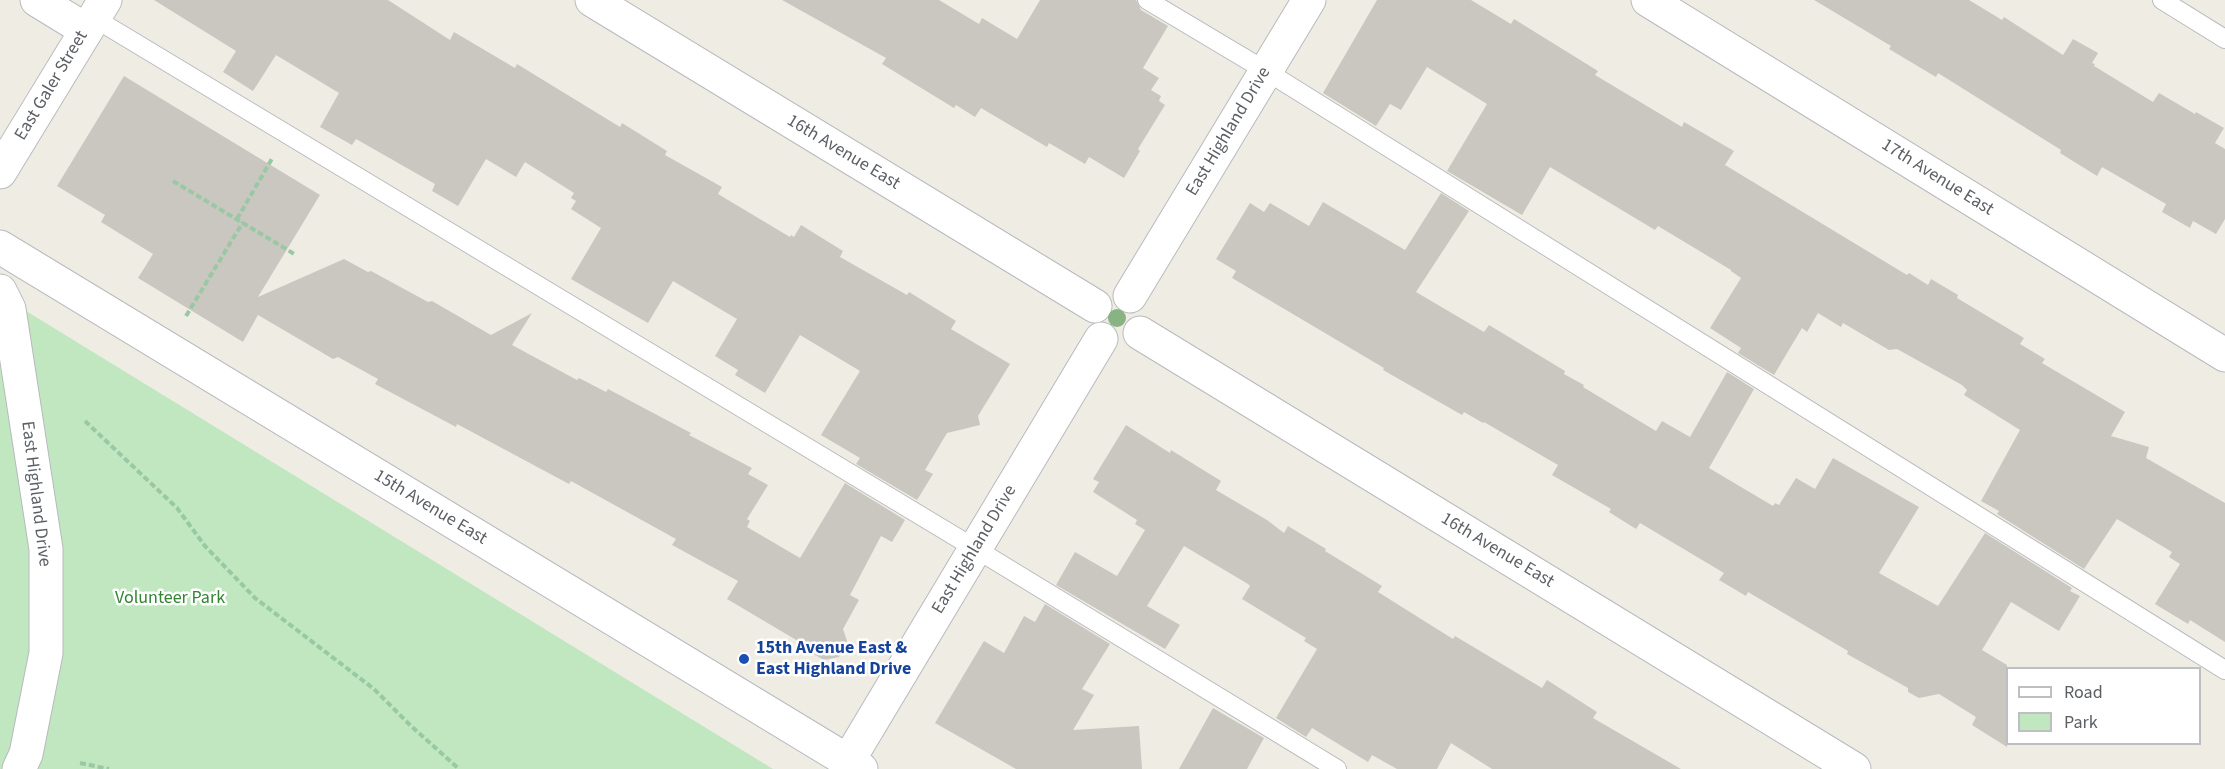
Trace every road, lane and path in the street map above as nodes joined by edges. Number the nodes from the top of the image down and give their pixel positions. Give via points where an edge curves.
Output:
1 (37, 0) edge
2 (592, 0) edge
3 (1147, 0) edge
4 (1309, 0) edge
5 (1648, 0) edge
6 (2162, 0) edge
7 (95, 16) edge
8 (2225, 39) edge
9 (1266, 71) junction
10 (0, 172) edge
11 (259, 180) dead end
12 (173, 181) dead end
13 (237, 219) junction
14 (243, 222) junction
15 (0, 246) edge
16 (296, 255) dead end
17 (0, 291) edge
18 (1130, 296) junction
19 (1095, 306) junction
20 (186, 316) dead end
21 (1140, 333) junction
22 (1101, 339) junction
23 (2225, 355) edge
24 (85, 421) dead end
25 (976, 549) junction
26 (2225, 670) edge
27 (80, 763) dead end
28 (854, 765) edge
29 (19, 769) edge
30 (109, 769) edge
31 (459, 769) edge
32 (1337, 769) edge
33 (1854, 769) edge

1 - 7 street
2 - 19 street, 16th Avenue East
3 - 9 lane
4 - 9 street, East Highland Drive
5 - 23 street, 17th Avenue East
6 - 8 lane
7 - 10 street, East Galer Street
7 - 25 lane
9 - 18 street, East Highland Drive
9 - 26 lane
11 - 13 path
12 - 13 path
13 - 14 path
14 - 16 path
14 - 20 path
15 - 28 street, 15th Avenue East
17 - 29 street, East Highland Drive via 9,309 46,549 46,653 26,754
18 - 19 street via 1110,293
18 - 21 street via 1144,312
19 - 22 street via 1091,320
21 - 22 street via 1121,345
21 - 33 street, 16th Avenue East
22 - 25 street, East Highland Drive
24 - 31 path via 177,508 205,546 255,598 374,689
25 - 28 street, East Highland Drive
25 - 32 lane
27 - 30 path

